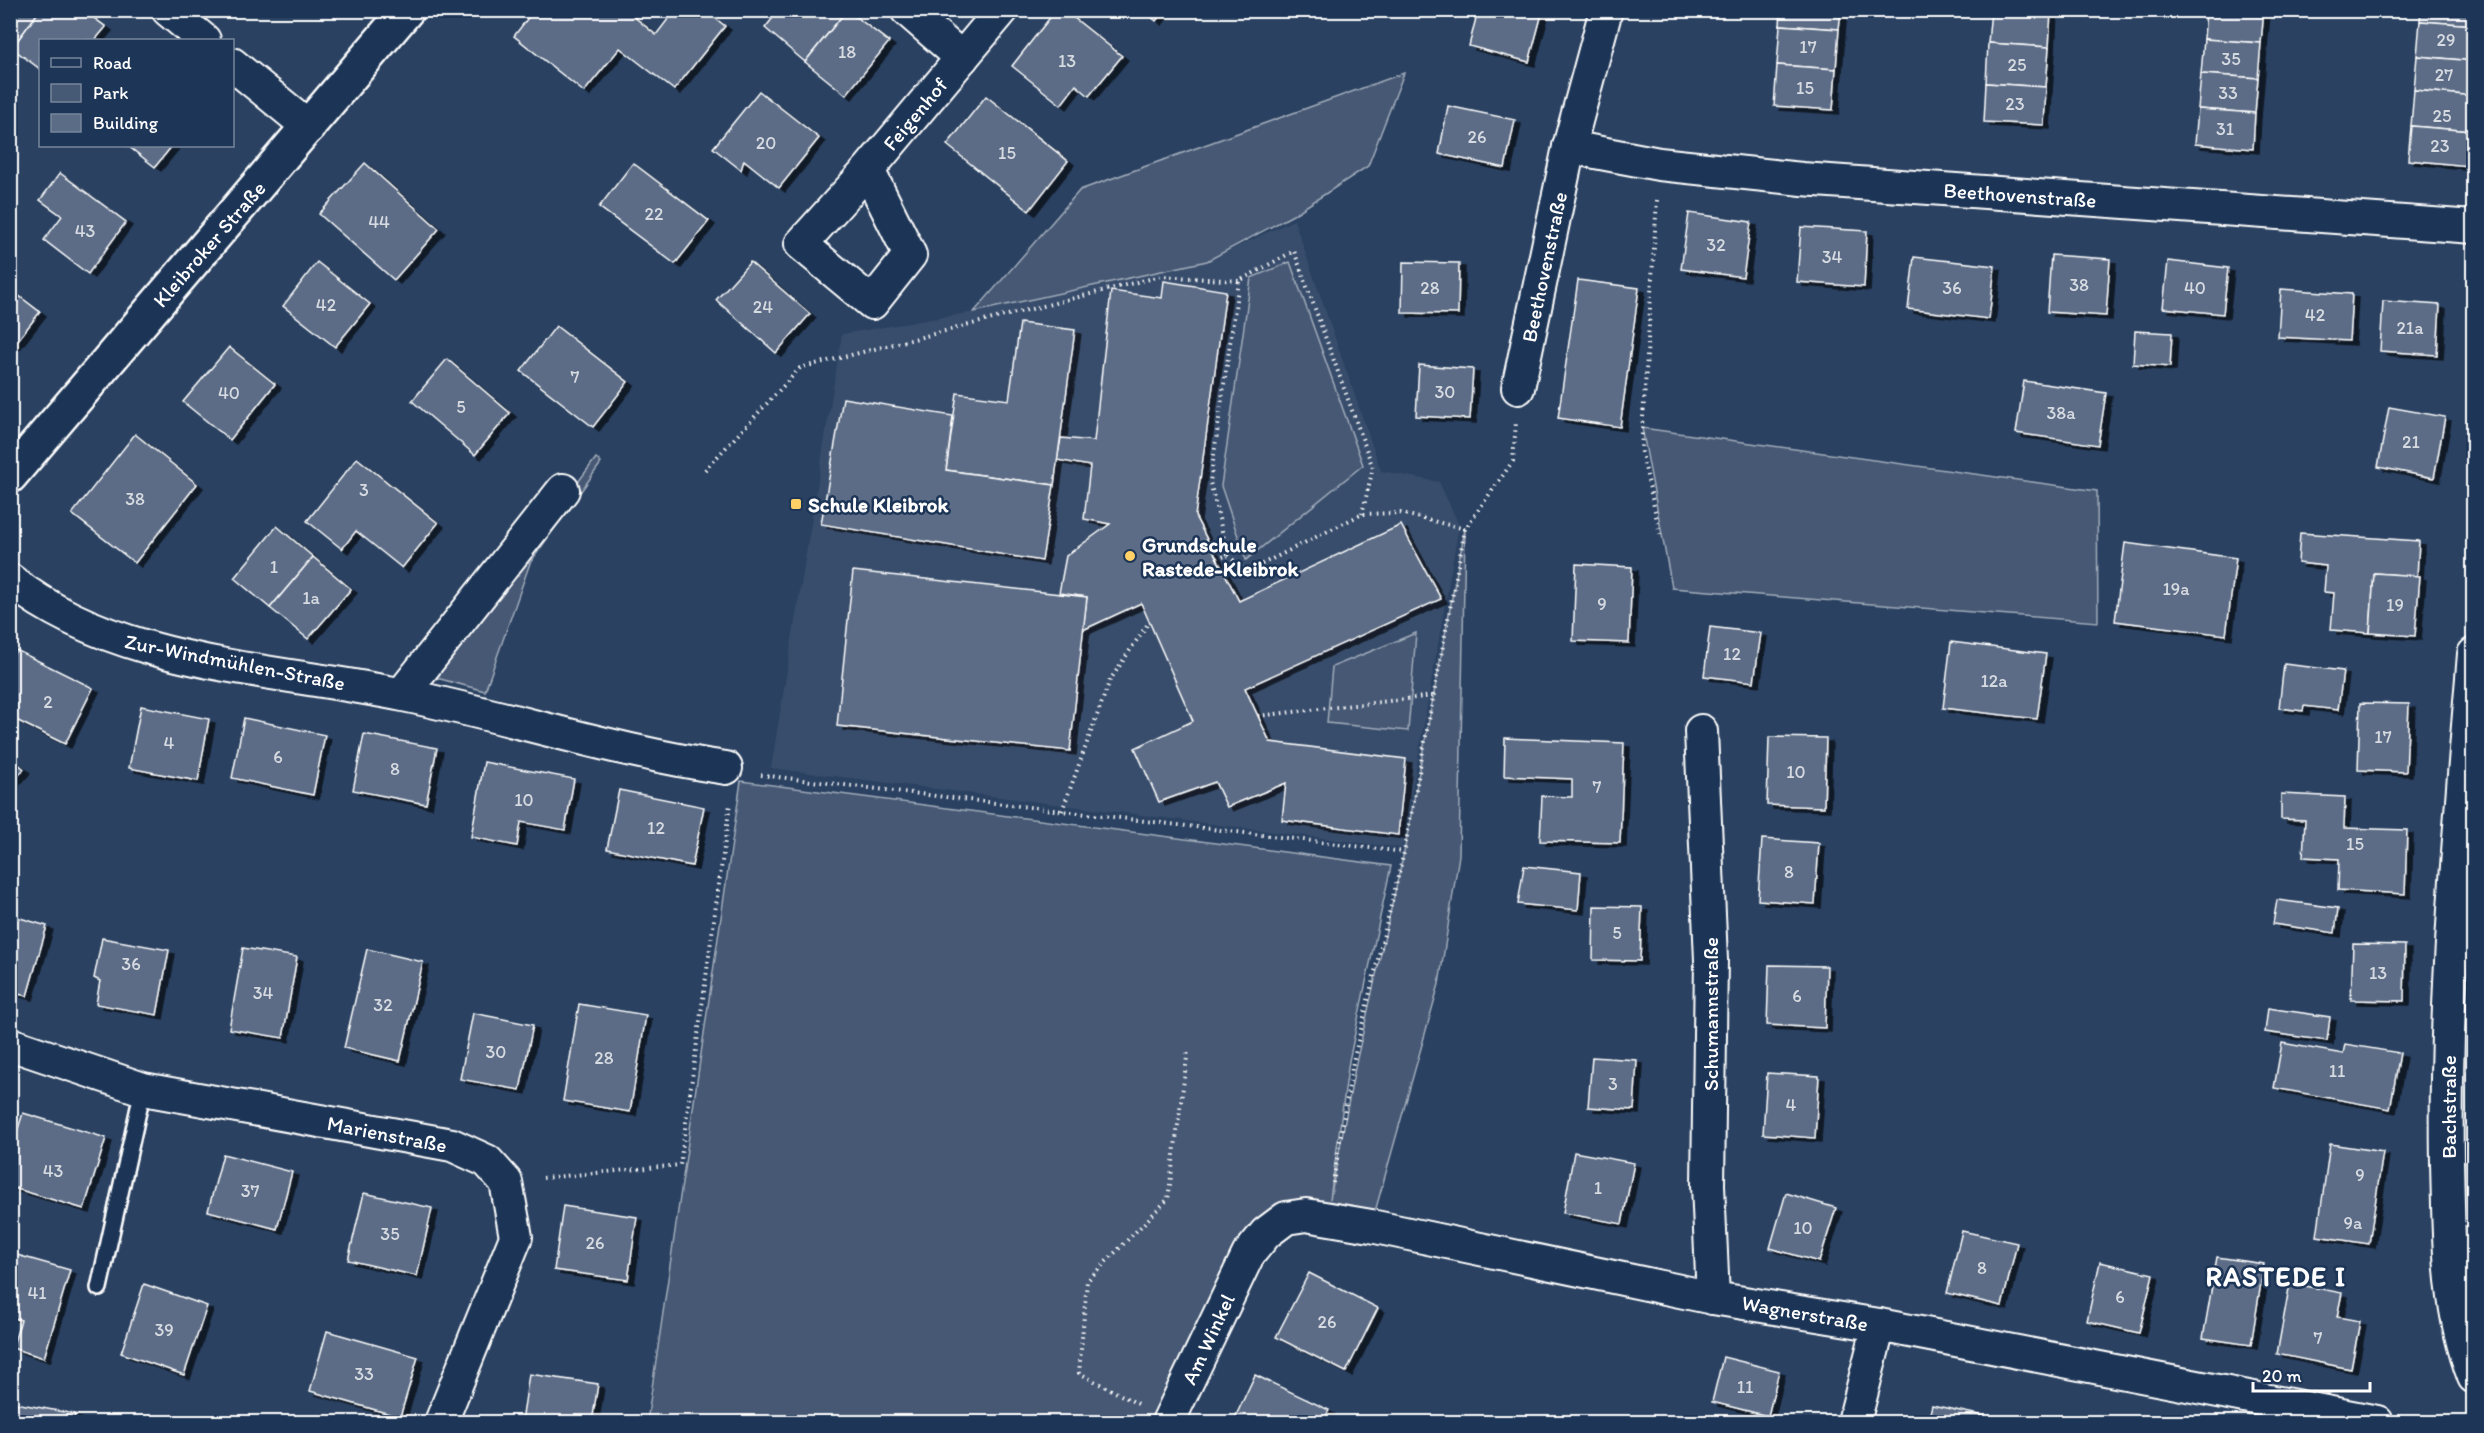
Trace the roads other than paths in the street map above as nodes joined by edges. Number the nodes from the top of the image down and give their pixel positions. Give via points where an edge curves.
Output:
1 (168, 10) edge
2 (407, 10) edge
3 (907, 10) edge
4 (1002, 10) edge
5 (1606, 10) edge
6 (203, 39) edge
7 (962, 58) junction
8 (234, 66) edge
9 (309, 127) junction
10 (1569, 147) junction
11 (868, 170) dead end
12 (2474, 227) edge
13 (1518, 388) road end
14 (10, 476) edge
15 (563, 490) dead end
16 (10, 580) edge
17 (2474, 654) edge
18 (402, 694) junction
19 (1701, 731) dead end
20 (730, 770) road end
21 (10, 1044) edge
22 (143, 1089) junction
23 (1248, 1255) joint
24 (99, 1288) dead end
25 (1713, 1298) junction
26 (1879, 1325) junction
27 (2474, 1377) edge
28 (1169, 1421) edge
29 (441, 1422) edge
30 (1854, 1422) edge
31 (2377, 1422) edge

1 - 6 street
2 - 9 street, Kleibroker Straße
3 - 7 street, Feigenhof
4 - 7 street, Feigenhof
5 - 10 street, Beethovenstraße
7 - 11 street, Feigenhof
8 - 9 street
9 - 14 street, Kleibroker Straße
10 - 12 street, Beethovenstraße via 1659,164 1802,179
10 - 13 street, Beethovenstraße
15 - 18 street
16 - 18 street, Zur-Windmühlen-Straße via 34,599 115,639
17 - 27 street, Bachstraße via 2450,954 2446,1125 2450,1279
18 - 20 street, Zur-Windmühlen-Straße via 667,759
19 - 25 street, Schumannstraße via 1711,960 1708,1185
21 - 22 street, Marienstraße
22 - 24 lane
22 - 29 street, Marienstraße via 452,1146 487,1161 506,1182 516,1237
23 - 25 street, Wagnerstraße via 1266,1233 1286,1218 1306,1215
23 - 28 street, Am Winkel
25 - 26 street, Wagnerstraße
26 - 30 street
26 - 31 street, Wagnerstraße

